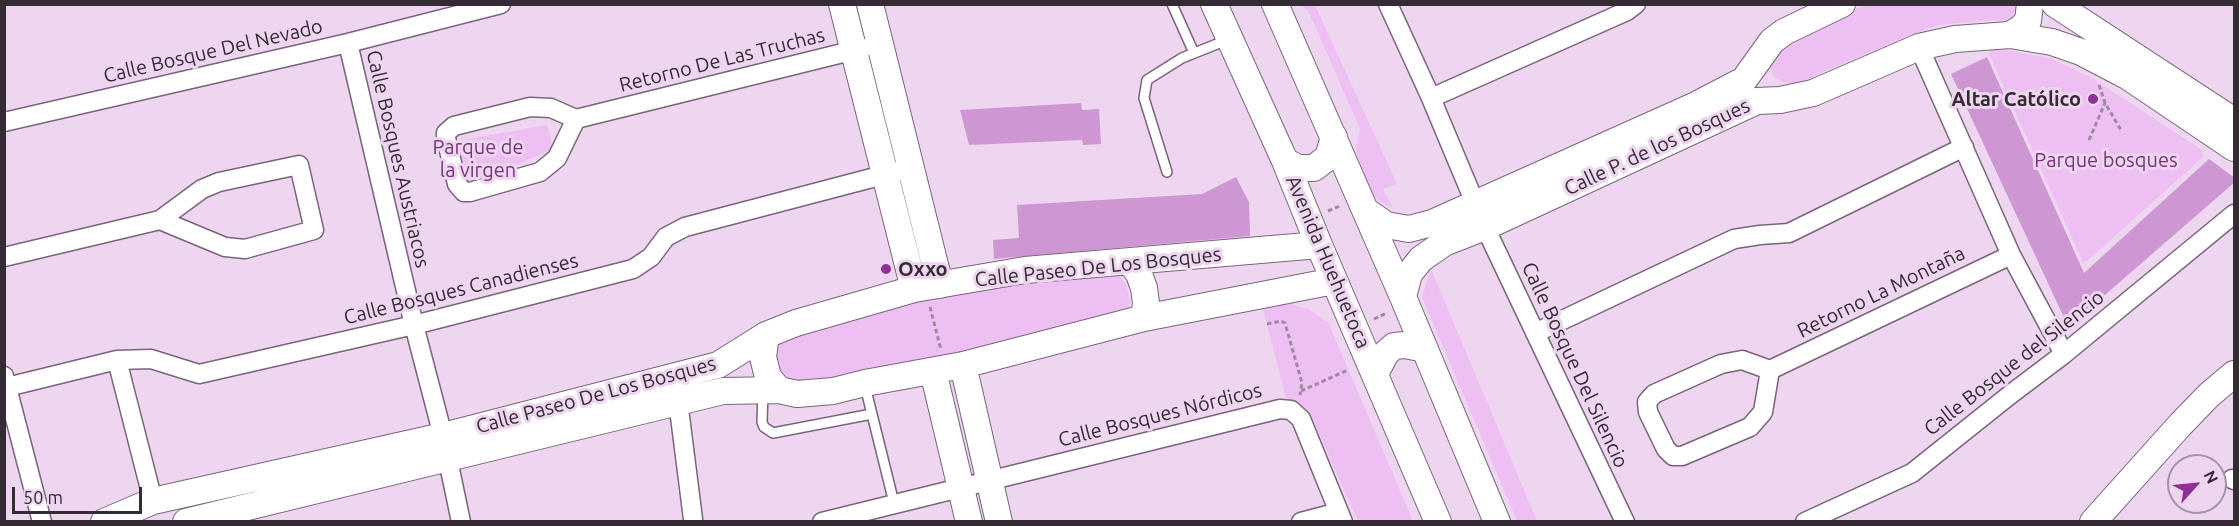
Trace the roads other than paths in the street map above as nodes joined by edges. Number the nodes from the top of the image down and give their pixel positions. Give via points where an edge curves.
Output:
1 (501, 4) edge
2 (842, 4) edge
3 (870, 4) edge
4 (1172, 4) edge
5 (1214, 4) edge
6 (1275, 4) edge
7 (1388, 4) edge
8 (1636, 4) edge
9 (1842, 4) edge
10 (2030, 4) edge
11 (2055, 4) edge
12 (2010, 35) junction
13 (1230, 39) junction
14 (348, 43) junction
15 (879, 44) junction
16 (1919, 47) junction
17 (854, 50) junction
18 (1765, 51) junction
19 (1194, 53) junction
20 (1793, 97) junction
21 (1431, 98) junction
22 (576, 119) junction
23 (2235, 121) edge
24 (4, 122) edge
25 (1334, 137) junction
26 (1964, 147) junction
27 (2235, 148) edge
28 (1285, 160) junction
29 (910, 168) junction
30 (1167, 172) dead end
31 (884, 174) junction
32 (1474, 203) junction
33 (1363, 205) junction
34 (2235, 214) edge
35 (160, 220) junction
36 (1485, 227) junction
37 (1318, 245) junction
38 (2011, 255) junction
39 (4, 257) edge
40 (1130, 261) junction
41 (1334, 281) junction
42 (926, 287) junction
43 (1405, 300) junction
44 (1144, 318) junction
45 (414, 325) junction
46 (1535, 333) junction
47 (766, 335) junction
48 (1425, 349) junction
49 (2064, 354) junction
50 (117, 360) junction
51 (947, 368) junction
52 (1770, 370) junction
53 (1375, 374) junction
54 (2235, 374) edge
55 (6, 382) edge
56 (865, 383) junction
57 (771, 390) junction
58 (678, 401) junction
59 (872, 414) junction
60 (445, 448) junction
61 (990, 481) junction
62 (961, 487) junction
63 (153, 501) junction
64 (894, 503) junction
65 (1341, 517) edge
66 (692, 521) edge
67 (1808, 521) edge
68 (42, 522) edge
69 (104, 522) edge
70 (186, 522) edge
71 (461, 522) edge
72 (822, 522) edge
73 (969, 522) edge
74 (999, 522) edge
75 (1301, 522) edge
76 (1438, 522) edge
77 (1497, 522) edge
78 (1624, 522) edge
79 (2093, 522) edge

1 - 14 street, Calle Bosque Del Nevado
2 - 17 main road
3 - 15 main road
4 - 19 lane
5 - 13 main road, Avenida Huehuetoca
6 - 25 main road
7 - 21 street, Calle Bosque Del Silencio
8 - 21 street
9 - 18 main road, Calle P. de los Bosques via 1784,32
10 - 12 main road via 2028,21
11 - 23 main road
12 - 16 main road, Calle P. de los Bosques via 1955,39
12 - 27 main road, Calle P. de los Bosques via 2081,52 2127,76
13 - 19 lane
13 - 28 main road, Avenida Huehuetoca
14 - 24 street, Calle Bosque Del Nevado
14 - 45 street, Calle Bosques Austriacos
15 - 17 street, Retorno De Las Truchas
15 - 29 main road
16 - 20 main road, Calle P. de los Bosques via 1813,93
16 - 26 street
17 - 22 street, Retorno De Las Truchas
17 - 31 main road
18 - 20 main road via 1761,65 1767,85 1779,94
18 - 32 main road, Calle P. de los Bosques via 1744,80
19 - 30 lane via 1147,80 1144,98
20 - 36 main road, Calle P. de los Bosques via 1757,101
21 - 32 street, Calle Bosque Del Silencio
22 - 22 street via 551,108 530,107 454,126 446,138 457,184 470,192 540,172 556,158
25 - 28 main road via 1328,157 1314,168 1298,168
25 - 33 main road
26 - 38 street
26 - 46 street via 1789,233 1734,239
28 - 37 main road, Avenida Huehuetoca
29 - 31 street, Calle Bosques Canadienses
29 - 42 main road
31 - 42 main road
31 - 45 street, Calle Bosques Canadienses via 685,227 666,237 651,257 633,269
32 - 33 main road, Calle P. de los Bosques via 1409,229 1386,225
32 - 36 street, Calle Bosque Del Silencio
33 - 43 main road
34 - 49 street, Calle Bosque del Silencio
35 - 35 street via 202,189 219,182 299,165 314,230 245,249 225,247
35 - 39 street
36 - 43 main road, Calle P. de los Bosques via 1444,243 1422,259 1409,274
36 - 46 street, Calle Bosque Del Silencio
37 - 40 main road, Calle Paseo De Los Bosques
37 - 41 main road, Avenida Huehuetoca
38 - 49 street
38 - 52 street, Retorno La Montaña
40 - 42 main road, Calle Paseo De Los Bosques via 1025,270
40 - 44 main road via 1144,288
41 - 44 main road, Calle Paseo De Los Bosques
41 - 53 main road, Avenida Huehuetoca
42 - 47 main road, Calle Paseo De Los Bosques
43 - 48 main road
44 - 51 main road, Calle Paseo De Los Bosques
45 - 50 street, Calle Bosques Canadienses via 199,374 151,359
45 - 60 street, Calle Bosques Austriacos
46 - 78 street, Calle Bosque Del Silencio
47 - 57 main road via 764,357
47 - 60 main road, Calle Paseo De Los Bosques via 718,365
48 - 53 main road via 1394,346
48 - 77 main road
49 - 67 street, Calle Bosque del Silencio via 1912,473
50 - 55 street, Calle Bosques Canadienses
50 - 63 street
51 - 56 main road, Calle Paseo De Los Bosques
51 - 61 main road
51 - 62 main road
52 - 52 street via 1742,360 1721,364 1654,394 1647,402 1648,412 1666,449 1673,456 1682,456 1750,427 1763,412
53 - 76 main road, Avenida Huehuetoca
54 - 79 main road via 2180,425
55 - 68 street
56 - 57 main road, Calle Paseo De Los Bosques via 797,394
56 - 59 lane
57 - 58 main road, Calle Paseo De Los Bosques via 723,391
57 - 59 lane via 762,422 773,433
58 - 60 main road, Calle Paseo De Los Bosques
58 - 66 street
59 - 64 lane
60 - 63 main road, Calle Paseo De Los Bosques
60 - 70 main road, Calle Paseo De Los Bosques
60 - 71 street, Calle Bosques Austriacos
61 - 62 street, Calle Bosques Nórdicos
61 - 65 street, Calle Bosques Nórdicos via 1280,409 1291,410 1301,419
61 - 74 main road
62 - 64 street, Calle Bosques Nórdicos
62 - 73 main road
63 - 69 main road, Calle Paseo De Los Bosques
64 - 72 street, Calle Bosques Nórdicos
65 - 75 street

